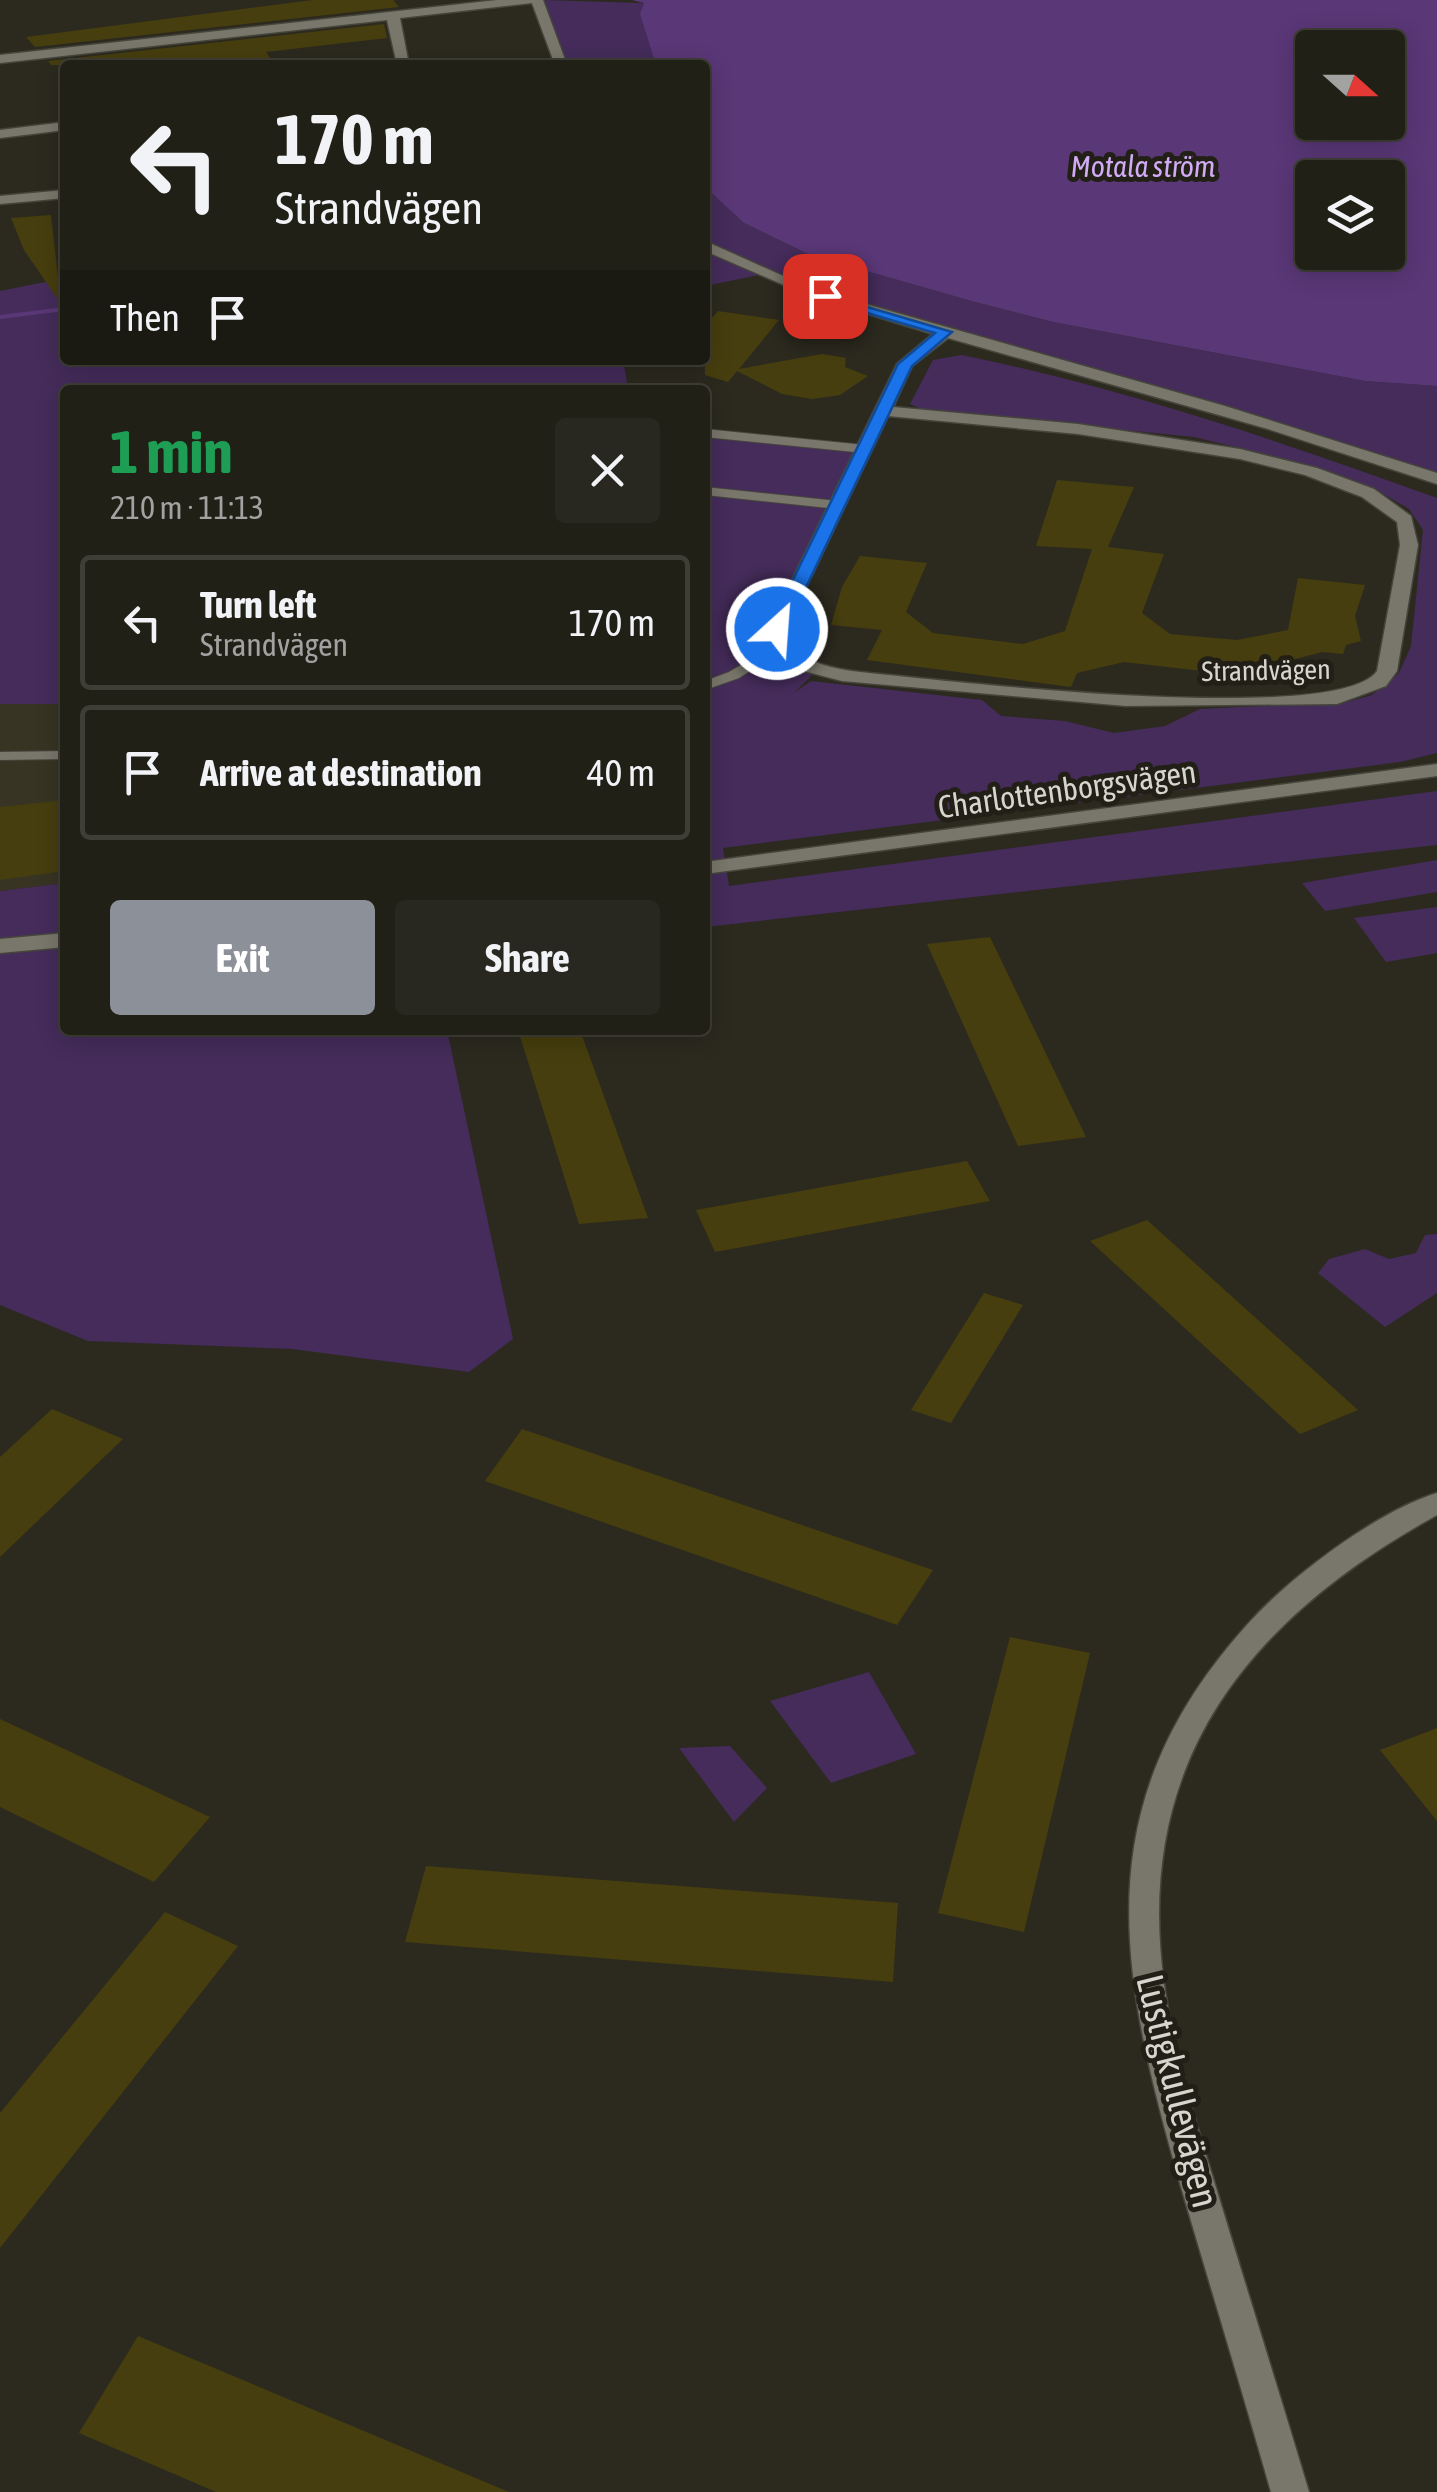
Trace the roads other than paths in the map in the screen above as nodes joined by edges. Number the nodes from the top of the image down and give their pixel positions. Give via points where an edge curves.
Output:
1 (533, 0) edge
2 (393, 16) junction
3 (0, 58) edge
4 (402, 60) edge
5 (559, 60) edge
6 (60, 127) edge
7 (0, 134) edge
8 (60, 194) edge
9 (0, 200) edge
10 (710, 246) edge
11 (945, 332) junction
12 (883, 410) junction
13 (710, 435) edge
14 (864, 450) junction
15 (1437, 480) edge
16 (710, 492) edge
17 (838, 505) junction
18 (776, 648) junction
19 (710, 684) edge
20 (60, 754) edge
21 (0, 756) edge
22 (1437, 770) edge
23 (710, 867) edge
24 (60, 940) edge
25 (0, 946) edge
26 (1437, 1503) edge
27 (1290, 2492) edge

1 - 2 street
1 - 5 street
2 - 3 street
2 - 4 street
6 - 7 street
8 - 9 street
10 - 11 street via 799,287
11 - 12 street via 906,364
11 - 15 street via 1336,444
12 - 14 street
12 - 18 street, Strandvägen via 1215,447 1371,494 1407,527 1388,671 1379,682 1337,698 1048,699 828,672
13 - 14 lane
14 - 17 street
16 - 17 lane
17 - 18 street via 777,629
18 - 19 lane
20 - 21 lane
22 - 23 street, Charlottenborgsvägen
24 - 25 street
26 - 27 street, Lustigkullevägen via 1350,1550 1262,1621 1190,1727 1149,1855 1144,1928 1154,2024

